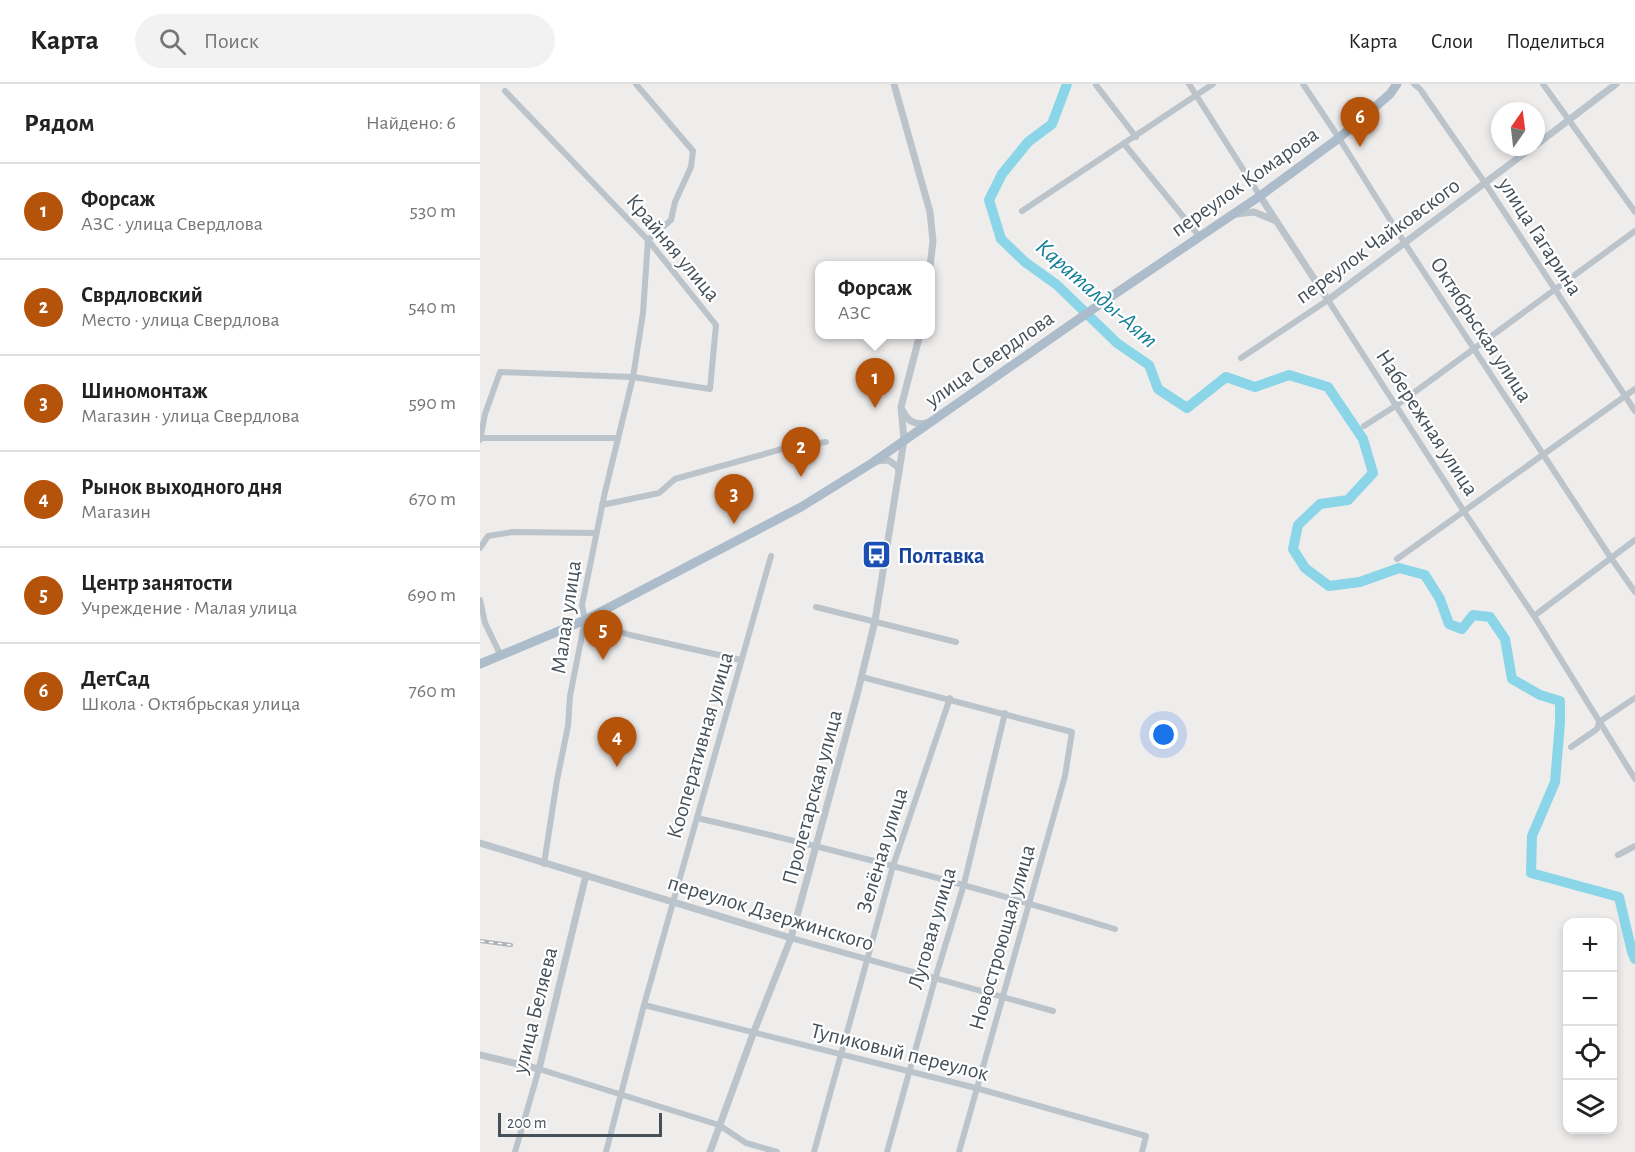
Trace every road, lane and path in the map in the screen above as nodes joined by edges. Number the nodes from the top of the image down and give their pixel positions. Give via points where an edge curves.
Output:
1 (636, 84) edge
2 (894, 84) edge
3 (1189, 84) edge
4 (1213, 84) edge
5 (1303, 84) edge
6 (1397, 84) edge
7 (1414, 84) edge
8 (1543, 84) edge
9 (1616, 84) edge
10 (1096, 85) edge
11 (505, 91) dead end
12 (1197, 96) junction
13 (1568, 120) junction
14 (1136, 137) junction
15 (1339, 138) junction
16 (1545, 138) edge
17 (1125, 145) junction
18 (1521, 156) edge
19 (1485, 183) junction
20 (1260, 196) junction
21 (1022, 211) dead end
22 (1635, 212) edge
23 (1234, 215) junction
24 (1274, 220) junction
25 (1635, 231) edge
26 (1199, 237) junction
27 (648, 240) junction
28 (1404, 242) junction
29 (931, 261) edge
30 (1554, 290) junction
31 (1106, 300) joint
32 (1328, 300) junction
33 (919, 339) edge
34 (1474, 349) junction
35 (1241, 358) dead end
36 (633, 377) junction
37 (1635, 389) edge
38 (1625, 396) junction
39 (1397, 405) junction
40 (901, 407) junction
41 (1635, 411) edge
42 (933, 421) junction
43 (1364, 426) dead end
44 (618, 438) junction
45 (480, 439) edge
46 (904, 440) junction
47 (826, 442) dead end
48 (1544, 455) junction
49 (872, 463) junction
50 (899, 472) junction
51 (602, 505) junction
52 (1465, 513) junction
53 (596, 533) junction
54 (1635, 540) edge
55 (480, 548) edge
56 (771, 556) dead end
57 (1611, 558) junction
58 (1397, 559) dead end
59 (1635, 592) edge
60 (480, 600) edge
61 (816, 607) dead end
62 (1534, 616) junction
63 (585, 620) junction
64 (875, 621) junction
65 (956, 642) dead end
66 (501, 656) junction
67 (741, 660) junction
68 (480, 664) edge
69 (862, 677) junction
70 (950, 698) junction
71 (1635, 698) edge
72 (1005, 713) junction
73 (1599, 722) junction
74 (1571, 747) dead end
75 (1635, 779) edge
76 (697, 818) junction
77 (480, 843) edge
78 (816, 845) junction
79 (1635, 846) edge
80 (1618, 855) dead end
81 (544, 864) junction
82 (893, 866) junction
83 (585, 875) junction
84 (964, 884) junction
85 (673, 901) junction
86 (1030, 903) junction
87 (1114, 929) dead end
88 (791, 938) junction
89 (867, 959) junction
90 (935, 979) junction
91 (1003, 997) junction
92 (644, 1005) junction
93 (1053, 1011) dead end
94 (753, 1034) junction
95 (840, 1053) junction
96 (480, 1055) edge
97 (539, 1069) junction
98 (909, 1073) junction
99 (976, 1088) junction
100 (621, 1094) junction
101 (719, 1125) junction
102 (515, 1152) edge
103 (606, 1152) edge
104 (710, 1152) edge
105 (777, 1152) edge
106 (814, 1152) edge
107 (887, 1152) edge
108 (959, 1152) edge
109 (1142, 1152) edge

1 - 27 street via 693,151 671,220
2 - 29 street via 930,212
3 - 12 street, Набережная улица
4 - 12 street
5 - 15 street, Октябрьская улица
6 - 15 main road, переулок Комарова
7 - 19 street, улица Гагарина
8 - 13 street
9 - 13 street, переулок Чайковского
10 - 14 street
11 - 27 street, Крайняя улица
12 - 14 street
12 - 20 street, Набережная улица
13 - 16 street, переулок Чайковского
13 - 22 street
14 - 17 street
15 - 20 main road, переулок Комарова
15 - 28 street, Октябрьская улица
17 - 21 street
17 - 26 street
18 - 19 street, переулок Чайковского
19 - 28 street, переулок Чайковского
19 - 30 street, улица Гагарина
20 - 23 main road, переулок Комарова
20 - 24 street, Набережная улица
23 - 24 street via 1254,212
23 - 26 main road, переулок Комарова
24 - 32 street, Набережная улица
25 - 30 street
26 - 31 main road, переулок Комарова
27 - 36 street, Малая улица
27 - 36 street, Крайняя улица via 716,324 710,389
28 - 32 street, переулок Чайковского
28 - 34 street, Октябрьская улица
30 - 34 street
30 - 38 street, улица Гагарина
31 - 42 main road, улица Свердлова
32 - 35 street, переулок Чайковского
32 - 39 street, Набережная улица
33 - 40 street, Пролетарская улица
34 - 39 street
34 - 48 street, Октябрьская улица
36 - 44 street, Малая улица
36 - 45 street via 500,372
37 - 38 street
38 - 41 street, улица Гагарина
38 - 48 street
39 - 43 street
39 - 52 street, Набережная улица
40 - 42 street via 910,421
40 - 46 street, Пролетарская улица
42 - 46 main road, улица Свердлова
44 - 45 street
44 - 51 street, Малая улица
46 - 49 main road, улица Свердлова
46 - 50 street, Пролетарская улица
47 - 51 street via 777,450 675,479 659,493
48 - 52 street
48 - 57 street, Октябрьская улица
49 - 50 street via 888,460
49 - 63 main road, улица Свердлова via 801,507
50 - 64 street, Пролетарская улица
51 - 53 street, Малая улица
52 - 58 street
52 - 62 street, Набережная улица
53 - 55 street via 513,532 488,536
53 - 63 street, Малая улица via 582,604
54 - 57 street
56 - 67 street, Кооперативная улица
57 - 59 street, Октябрьская улица
57 - 62 street
60 - 66 street via 485,623
61 - 64 street
62 - 73 street, Набережная улица
63 - 66 main road, улица Свердлова
63 - 67 street via 630,635
63 - 81 street, Малая улица
64 - 65 street
64 - 69 street, Пролетарская улица
66 - 68 main road, улица Свердлова
67 - 76 street, Кооперативная улица
69 - 70 street
69 - 78 street, Пролетарская улица
70 - 72 street
70 - 82 street, Зелёная улица
71 - 73 street
72 - 84 street, Луговая улица
72 - 86 street, Новостроющая улица via 1072,732 1065,776
73 - 74 street via 1597,729
73 - 75 street, Набережная улица
76 - 78 street
76 - 85 street, Кооперативная улица
77 - 81 street, переулок Дзержинского
78 - 82 street
78 - 88 street, Пролетарская улица
79 - 80 street
81 - 83 street, переулок Дзержинского
82 - 84 street
82 - 89 street, Зелёная улица
83 - 85 street, переулок Дзержинского
83 - 97 street, улица Беляева
84 - 86 street
84 - 90 street, Луговая улица
85 - 88 street, переулок Дзержинского
85 - 92 street, Кооперативная улица
86 - 87 street
86 - 91 street, Новостроющая улица
88 - 89 street, переулок Дзержинского
88 - 94 street, Пролетарская улица
89 - 90 street, переулок Дзержинского
89 - 95 street, Зелёная улица
90 - 91 street, переулок Дзержинского
90 - 98 street, Луговая улица
91 - 93 street, переулок Дзержинского
91 - 99 street, Новостроющая улица
92 - 94 street, Тупиковый переулок
92 - 100 street, Кооперативная улица
94 - 95 street, Тупиковый переулок
94 - 101 street, Пролетарская улица
95 - 98 street, Тупиковый переулок
95 - 106 street, Зелёная улица
96 - 97 street
97 - 100 street
97 - 102 street, улица Беляева
98 - 99 street, Тупиковый переулок
98 - 107 street, Луговая улица
99 - 108 street, Новостроющая улица
99 - 109 street, Тупиковый переулок via 1146,1136
100 - 101 street
100 - 103 street, Кооперативная улица
101 - 104 street, Пролетарская улица
101 - 105 street via 746,1143

